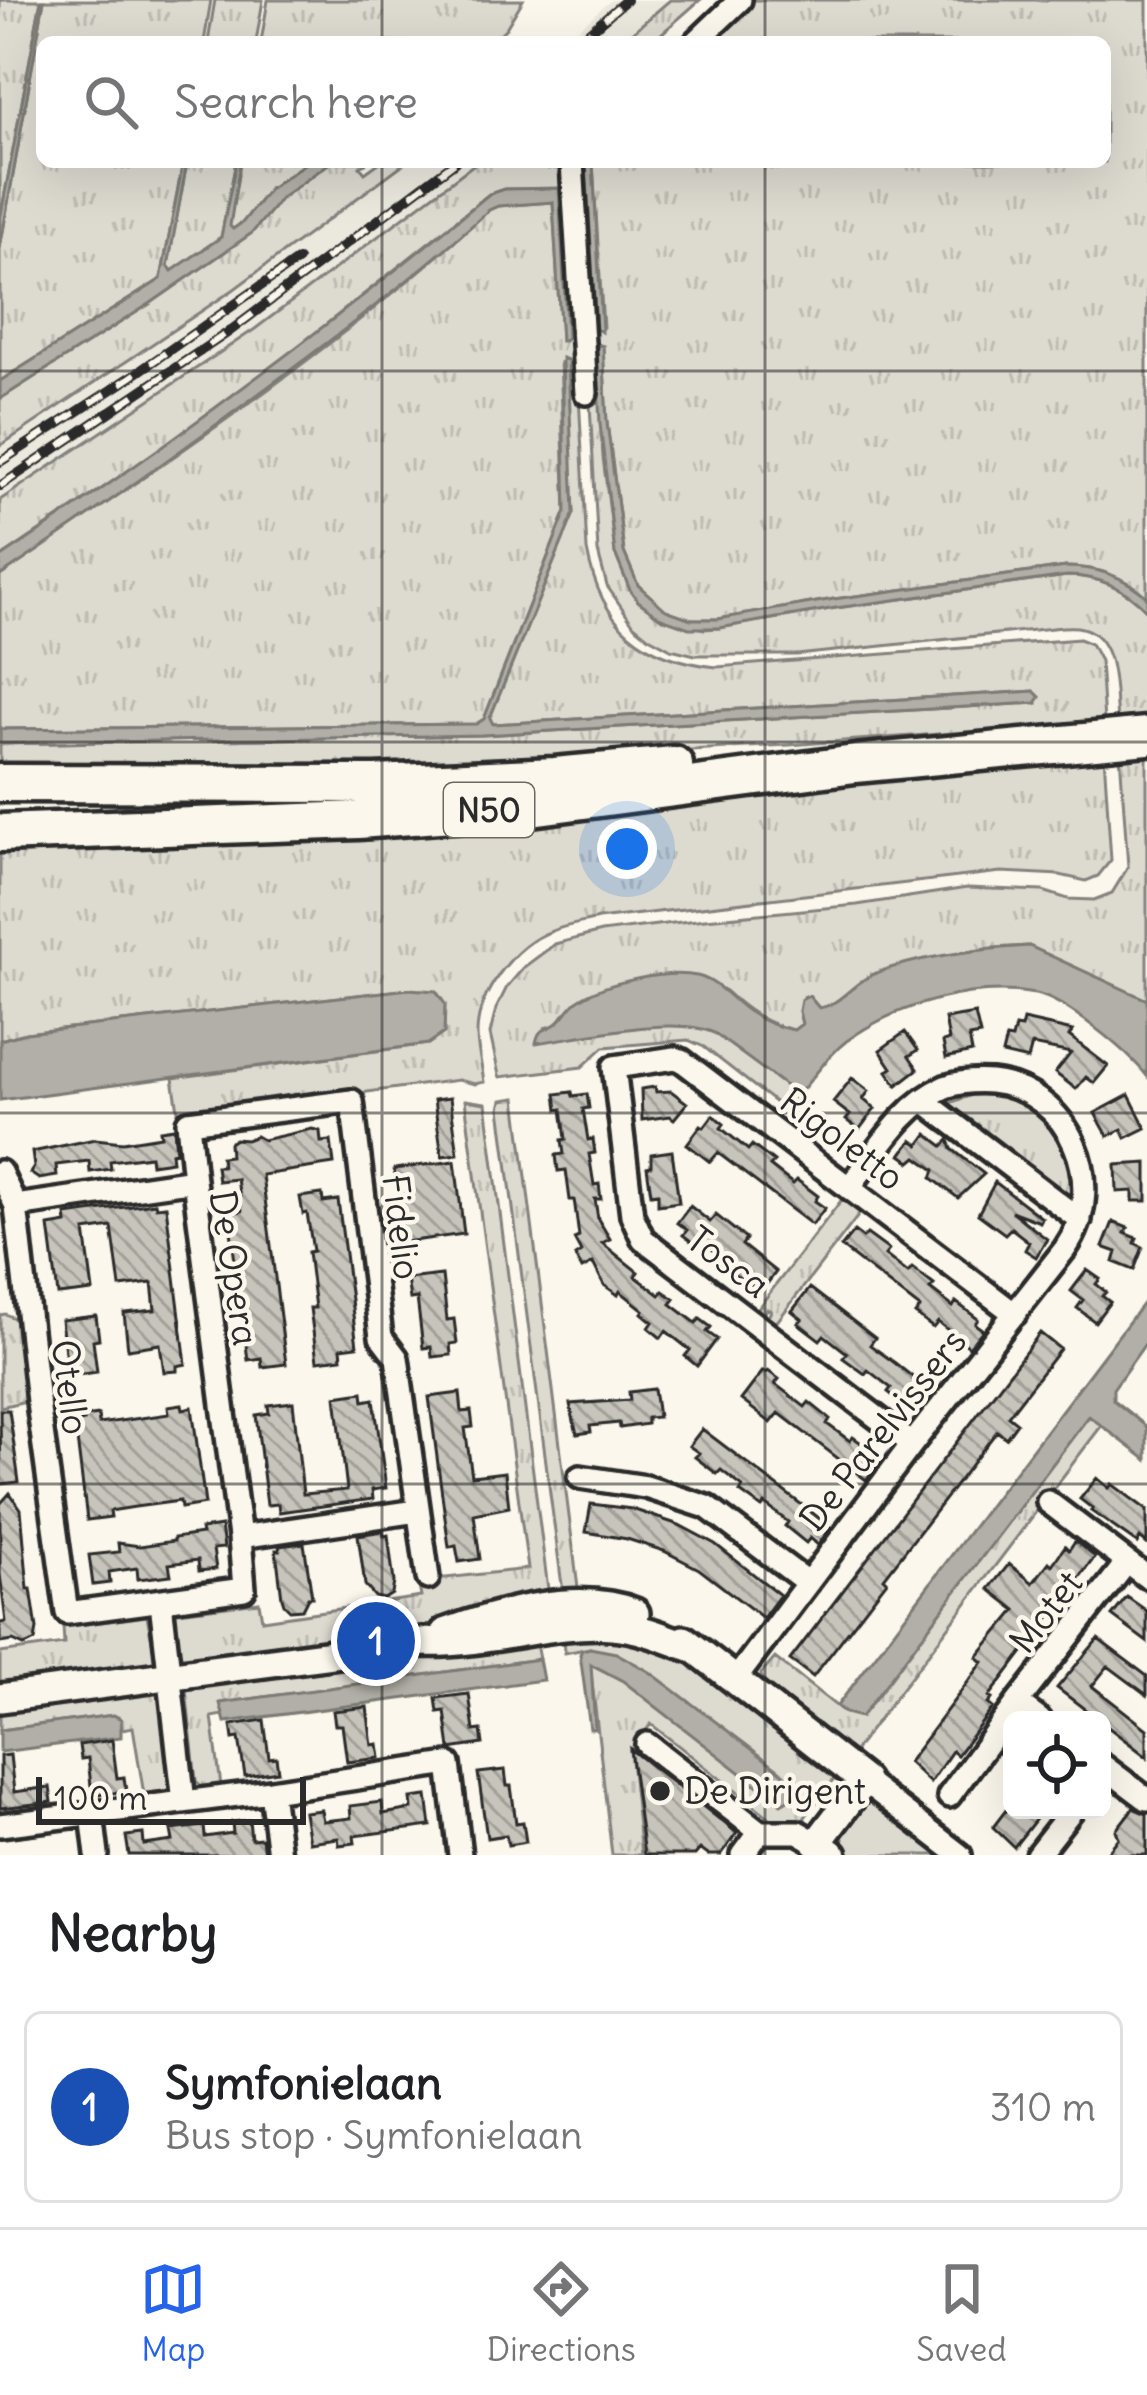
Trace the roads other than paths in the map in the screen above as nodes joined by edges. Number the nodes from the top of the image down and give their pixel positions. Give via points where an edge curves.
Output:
1 (740, 0) edge
2 (702, 36) edge
3 (572, 168) edge
4 (586, 393) dead end
5 (1147, 725) edge
6 (1147, 736) edge
7 (0, 783) edge
8 (0, 833) edge
9 (614, 1067) joint
10 (923, 1101) junction
11 (0, 1172) edge
12 (194, 1180) junction
13 (850, 1186) junction
14 (16, 1207) junction
15 (1080, 1220) junction
16 (1015, 1314) junction
17 (912, 1444) junction
18 (580, 1477) dead end
19 (1048, 1502) dead end
20 (417, 1510) junction
21 (240, 1537) junction
22 (1127, 1562) junction
23 (1147, 1577) edge
24 (428, 1578) dead end
25 (808, 1582) junction
26 (161, 1602) junction
27 (67, 1613) joint
28 (171, 1677) junction
29 (735, 1679) junction
30 (0, 1698) edge
31 (1017, 1703) junction
32 (1028, 1711) edge
33 (647, 1744) dead end
34 (1111, 1774) edge
35 (864, 1781) junction
36 (271, 1791) junction
37 (949, 1796) dead end
38 (1147, 1799) edge
39 (184, 1802) junction
40 (92, 1814) junction
41 (1065, 1819) edge
42 (0, 1826) edge
43 (760, 1832) junction
44 (825, 1849) edge
45 (98, 1855) edge
46 (279, 1855) edge
47 (460, 1855) edge
48 (742, 1855) edge
49 (960, 1855) edge
50 (1037, 1855) edge

1 - 2 street
3 - 4 street
5 - 7 highway, N50 via 532,777
6 - 8 highway, N50 via 875,761 531,807
9 - 13 street, Rigoletto via 681,1060
9 - 17 street, Tosca via 632,1216 643,1238
10 - 13 street
10 - 15 street
10 - 15 street via 977,1081 1011,1084 1042,1100 1069,1130 1083,1166
11 - 14 street, Otello
12 - 14 street, De Opera
12 - 20 street, Fidelio via 188,1122 352,1101 381,1337 397,1358
12 - 21 street, De Opera
13 - 16 street, Rigoletto
14 - 27 street, Otello
15 - 16 street, De Parelvissers
16 - 17 street, De Parelvissers
17 - 25 street, De Parelvissers
18 - 25 street via 707,1508
19 - 22 street, Motet
20 - 21 street
20 - 24 street, Fidelio
21 - 26 street, De Opera via 244,1588
22 - 23 street, Motet
22 - 31 street, Motet
25 - 29 street, De Parelvissers
26 - 27 street, De Opera
26 - 28 street
28 - 29 street via 422,1642 500,1614 570,1604 620,1607 667,1626
28 - 30 street
28 - 39 street
29 - 35 street
31 - 32 street, Motet
31 - 37 street, Motet
33 - 43 street
34 - 38 street
35 - 44 street
35 - 49 street
36 - 39 street
36 - 46 street
36 - 47 street via 449,1764
39 - 40 street
40 - 42 street
40 - 45 street
41 - 50 street
43 - 44 street via 798,1832
43 - 48 street

